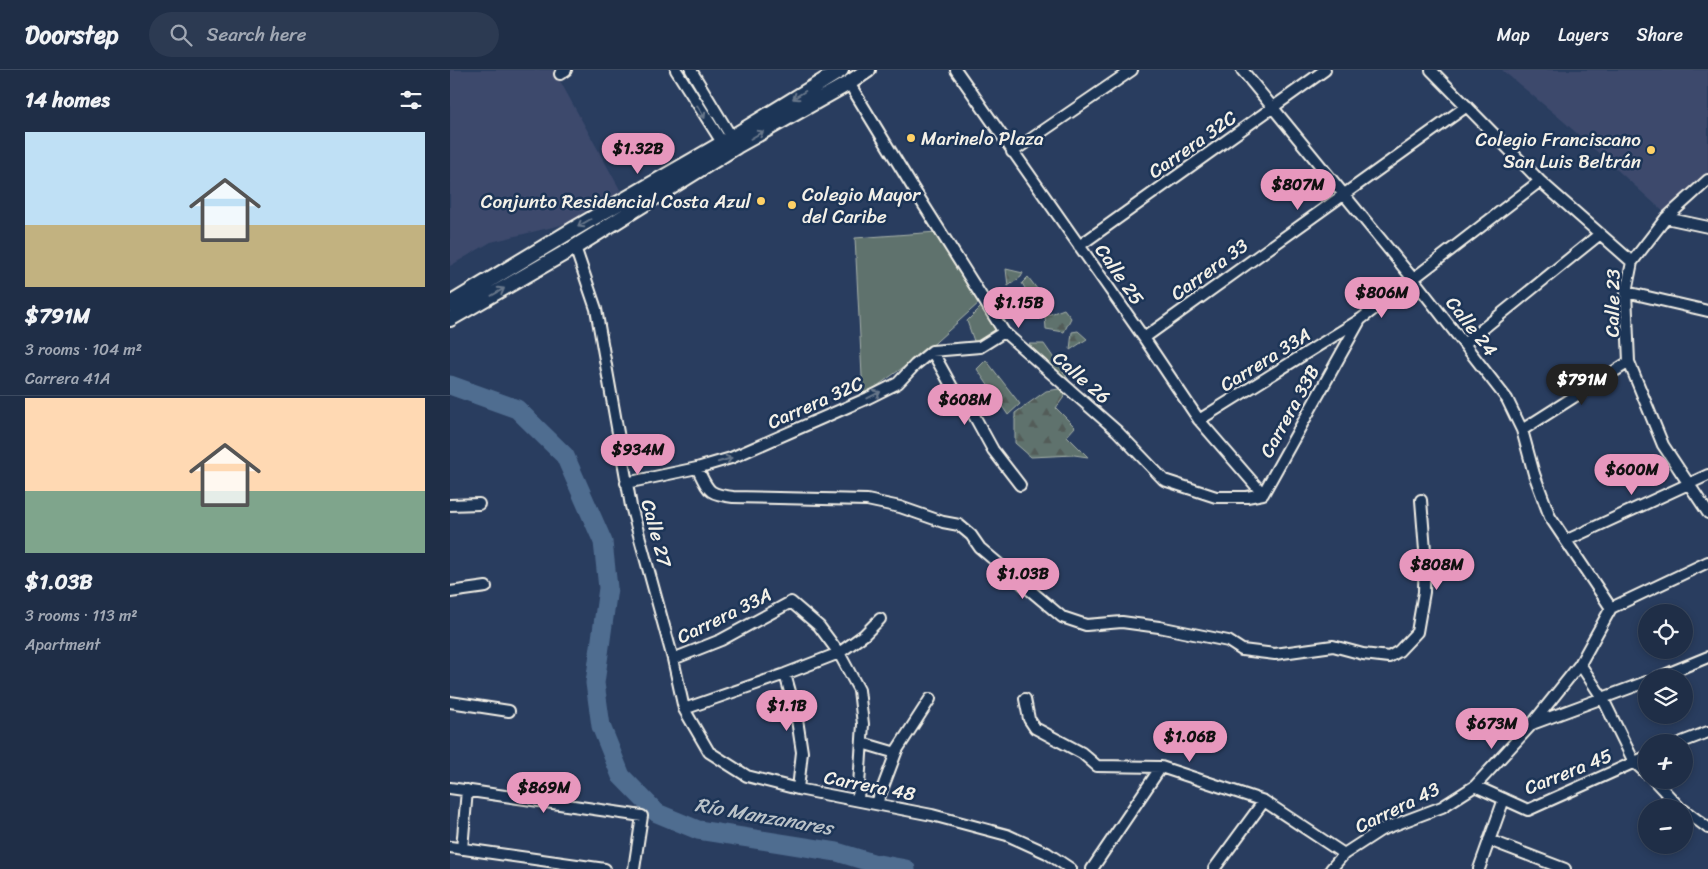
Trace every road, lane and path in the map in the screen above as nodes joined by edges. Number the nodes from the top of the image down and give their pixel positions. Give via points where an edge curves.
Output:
1 (676, 70) edge
2 (691, 70) edge
3 (841, 70) edge
4 (868, 70) edge
5 (956, 70) edge
6 (1132, 70) edge
7 (1242, 70) edge
8 (1325, 70) edge
9 (1431, 70) edge
10 (849, 83) junction
11 (1467, 106) junction
12 (1273, 108) junction
13 (730, 145) junction
14 (1012, 152) junction
15 (1708, 180) edge
16 (1540, 181) junction
17 (1344, 194) junction
18 (1666, 218) junction
19 (1708, 227) edge
20 (1600, 234) junction
21 (1078, 246) junction
22 (575, 247) junction
23 (1632, 262) junction
24 (1414, 280) junction
25 (1626, 292) junction
26 (1708, 311) edge
27 (452, 313) edge
28 (1360, 320) junction
29 (1004, 332) junction
30 (1144, 338) junction
31 (1464, 344) junction
32 (932, 351) junction
33 (1629, 362) junction
34 (1199, 420) junction
35 (1522, 430) junction
36 (697, 468) junction
37 (1708, 475) edge
38 (626, 483) junction
39 (1688, 484) junction
40 (1020, 485) dead end
41 (1263, 494) junction
42 (1421, 500) dead end
43 (480, 504) dead end
44 (450, 505) edge
45 (1708, 513) edge
46 (1566, 540) junction
47 (1708, 562) edge
48 (486, 587) dead end
49 (450, 592) edge
50 (1610, 608) junction
51 (880, 619) dead end
52 (839, 653) junction
53 (1708, 657) edge
54 (673, 659) junction
55 (1580, 664) junction
56 (1679, 669) edge
57 (785, 674) junction
58 (1638, 685) edge
59 (930, 699) dead end
60 (1025, 699) dead end
61 (1603, 699) junction
62 (450, 702) edge
63 (684, 709) junction
64 (509, 711) dead end
65 (1532, 724) junction
66 (1708, 732) edge
67 (1693, 738) edge
68 (862, 743) junction
69 (896, 753) junction
70 (1638, 760) edge
71 (1634, 762) junction
72 (1638, 766) edge
73 (1161, 767) junction
74 (1475, 786) junction
75 (450, 788) edge
76 (798, 789) junction
77 (1662, 789) edge
78 (467, 790) junction
79 (1504, 799) junction
80 (1672, 799) edge
81 (858, 800) junction
82 (1264, 802) junction
83 (878, 803) junction
84 (1693, 817) edge
85 (1708, 828) edge
86 (1489, 840) junction
87 (450, 847) edge
88 (462, 849) junction
89 (1344, 854) junction
90 (529, 857) junction
91 (528, 869) edge
92 (605, 869) edge
93 (634, 869) edge
94 (1071, 869) edge
95 (1092, 869) edge
96 (1214, 869) edge
97 (1331, 869) edge
98 (1479, 869) edge
99 (1565, 869) edge

1 -> 13 street
2 - 13 street
3 -> 13 main road
4 - 10 main road
5 - 14 street, Calle 25
6 - 14 street
7 - 12 street, Calle 24
8 - 12 street, Carrera 32C
9 - 11 street, Calle 23
13 -> 10 main road
10 - 29 street, Calle 26
11 - 16 street, Calle 23
11 - 17 street, Carrera 33
12 - 17 street, Calle 24
12 - 21 street, Carrera 32C
13 - 22 main road
13 -> 27 main road via 574,229
14 - 21 street, Calle 25
15 - 18 street
16 - 20 street, Calle 23
16 - 24 street, Carrera 33A
17 - 24 street, Calle 24
17 - 30 street, Carrera 33
18 - 19 street
18 - 23 street
20 - 23 street, Calle 23
20 - 31 street
21 - 30 street, Calle 25
27 -> 22 main road
22 - 38 street, Calle 27 via 596,309
23 - 25 street, Calle 23
24 - 28 street, Carrera 33A
24 - 31 street, Calle 24
25 - 26 street
25 - 33 street, Calle 23
28 - 34 street, Carrera 33A
28 - 41 street, Carrera 33B
29 - 32 street via 980,347
29 - 41 street, Calle 26 via 1117,431 1164,480 1216,498
30 - 34 street, Calle 25
31 - 35 street, Calle 24 via 1506,399
36 -> 32 street, Carrera 32C via 731,458 868,398 898,383
32 - 40 street via 952,387 971,410 992,450
33 - 35 street
33 - 39 street, Calle 23 via 1663,445
34 - 41 street, Calle 25
35 - 46 street, Calle 24 via 1550,517
36 - 38 street, Carrera 32C
36 - 42 street via 715,495 867,500 958,526 1062,617 1086,625 1122,622 1159,627 1228,641 1242,650 1275,654 1333,646 1389,658 1399,651 1417,632 1424,592
37 - 39 street
38 - 54 street, Calle 27
39 - 45 street, Calle 23
39 - 46 street
43 - 44 street
46 - 50 street, Calle 24
47 - 50 street
48 - 49 street
50 - 55 street, Carrera 43
51 - 52 street
52 - 54 street, Carrera 33A via 819,626 791,602 721,640
52 - 57 street
52 - 68 street via 859,690
53 - 56 street
54 - 63 street, Calle 27
55 - 61 street
55 - 65 street, Carrera 43
57 - 63 street
57 - 76 street via 802,752
58 - 61 street
59 - 69 street
60 - 73 street, Carrera 43 via 1029,719 1035,728 1097,766
61 - 65 street
61 - 71 street
62 - 64 street
63 - 76 street, Carrera 48 via 709,752 747,776
65 - 74 street, Carrera 43
66 - 67 street
68 - 69 street
68 - 81 street
69 - 83 street
70 - 71 street, Carrera 45
71 - 72 street
71 - 79 street, Carrera 45 via 1528,810
73 - 82 street, Carrera 43
73 - 95 street
74 - 79 street, Carrera 45
74 - 89 street, Carrera 43 via 1442,807 1381,830
75 - 78 street
76 - 81 street, Carrera 48
77 - 80 street
78 - 88 street
78 - 93 street via 642,816
79 - 86 street
81 - 83 street, Carrera 48
82 - 89 street, Carrera 43
82 - 96 street
83 - 94 street, Carrera 48 via 1007,835 1047,853
84 - 85 street
86 - 98 street
86 - 99 street
87 - 88 street
88 - 90 street
89 - 97 street
90 - 91 street
90 - 92 street

